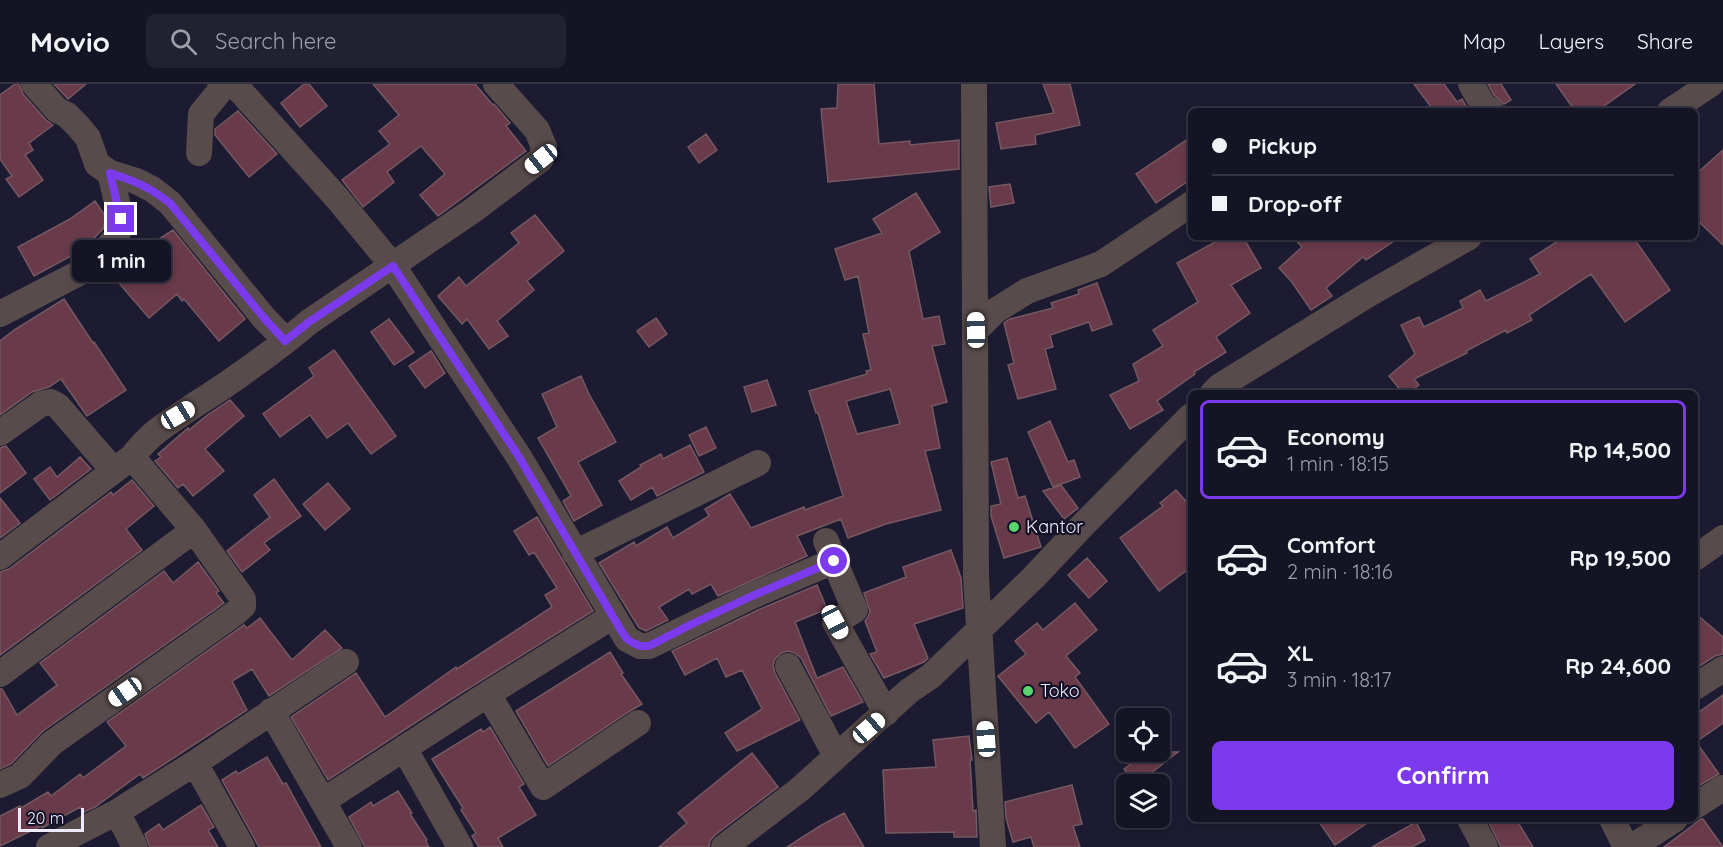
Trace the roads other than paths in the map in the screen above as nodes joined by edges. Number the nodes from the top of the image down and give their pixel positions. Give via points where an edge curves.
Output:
1 (34, 84) edge
2 (221, 84) edge
3 (234, 84) edge
4 (496, 84) edge
5 (974, 84) edge
6 (1471, 84) edge
7 (1711, 84) edge
8 (1487, 108) edge
9 (1675, 108) edge
10 (199, 153) dead end
11 (110, 173) junction
12 (1188, 206) edge
13 (1464, 240) edge
14 (393, 266) junction
15 (0, 314) edge
16 (976, 330) junction
17 (285, 341) junction
18 (1221, 390) edge
19 (1188, 419) edge
20 (0, 432) edge
21 (758, 463) dead end
22 (123, 464) junction
23 (195, 530) junction
24 (1723, 538) edge
25 (575, 553) junction
26 (1698, 556) edge
27 (0, 557) edge
28 (977, 567) junction
29 (1033, 578) junction
30 (613, 616) junction
31 (979, 630) junction
32 (346, 662) dead end
33 (788, 666) dead end
34 (1723, 669) edge
35 (0, 674) edge
36 (1698, 685) edge
37 (488, 694) junction
38 (271, 711) junction
39 (885, 713) junction
40 (638, 723) dead end
41 (404, 748) junction
42 (836, 756) junction
43 (195, 763) junction
44 (0, 786) edge
45 (1723, 788) edge
46 (323, 801) junction
47 (1698, 804) edge
48 (117, 812) junction
49 (1472, 822) edge
50 (1614, 822) edge
51 (1670, 822) edge
52 (49, 847) edge
53 (135, 847) edge
54 (242, 847) edge
55 (349, 847) edge
56 (459, 847) edge
57 (724, 847) edge
58 (993, 847) edge
59 (1485, 847) edge
60 (1626, 847) edge
61 (1632, 847) edge

1 - 11 street via 78,126 88,138 97,164
2 - 10 street via 201,114
3 - 14 street
4 - 14 street via 537,130 544,147 541,159
5 - 16 street
6 - 8 street
7 - 9 street
11 - 15 street via 121,219 117,236 79,273
11 - 17 street via 152,189 170,203
12 - 16 street via 1101,264 1027,291 995,311
13 - 18 street via 1369,294
14 - 17 street
14 - 25 street via 519,457
16 - 28 street
17 - 22 street via 164,424
19 - 29 street
20 - 22 street via 41,404 51,402
21 - 25 street
22 - 23 street
22 - 27 street
23 - 35 street
23 - 44 street via 243,599 243,606 52,743 20,776
24 - 26 street
25 - 30 street
28 - 29 street via 989,580 1004,586
28 - 31 street
29 - 31 street
30 - 37 street
30 - 39 street via 627,639 649,646 752,596 830,551 855,610 835,622
31 - 39 street
31 - 58 street
32 - 38 street
33 - 42 street
34 - 36 street
37 - 40 street via 543,787
37 - 41 street
38 - 43 street
38 - 46 street
39 - 42 street
41 - 46 street
41 - 56 street
42 - 57 street via 799,790
43 - 48 street
43 - 54 street
45 - 47 street
46 - 55 street
48 - 52 street
48 - 53 street
49 - 59 street
50 - 60 street
51 - 61 street

